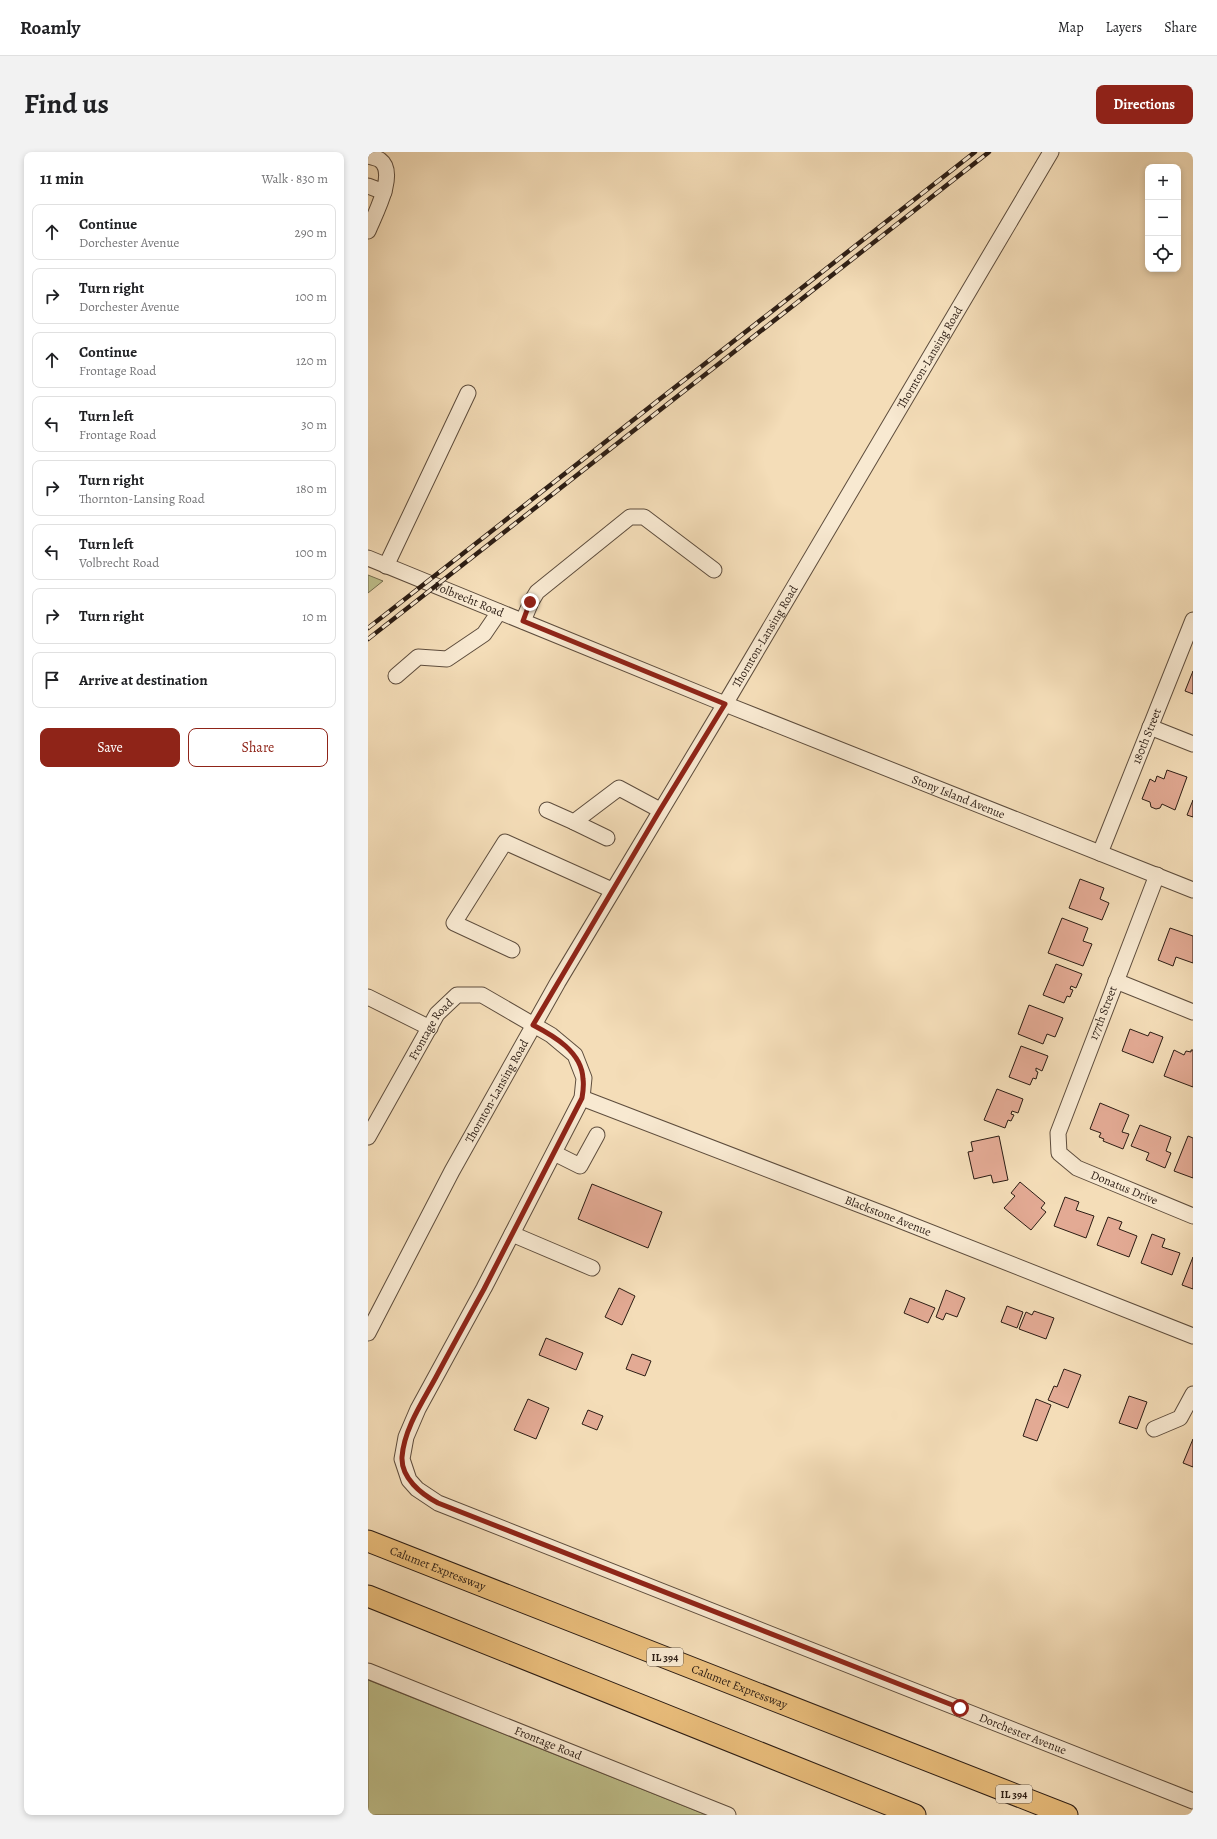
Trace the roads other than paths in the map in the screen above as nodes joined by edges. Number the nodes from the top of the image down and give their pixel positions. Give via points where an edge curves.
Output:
1 (1051, 152) edge
2 (368, 156) edge
3 (368, 186) edge
4 (384, 192) junction
5 (368, 231) edge
6 (468, 393) dead end
7 (368, 558) edge
8 (386, 566) junction
9 (714, 570) dead end
10 (499, 612) junction
11 (1193, 620) edge
12 (523, 621) junction
13 (396, 676) dead end
14 (725, 704) junction
15 (1150, 727) junction
16 (1193, 744) edge
17 (547, 810) dead end
18 (660, 810) junction
19 (574, 822) junction
20 (607, 838) dead end
21 (1100, 853) junction
22 (1157, 876) junction
23 (612, 890) junction
24 (1193, 890) edge
25 (512, 950) dead end
26 (1116, 982) junction
27 (368, 997) edge
28 (1193, 1012) edge
29 (533, 1025) junction
30 (430, 1028) junction
31 (582, 1098) junction
32 (597, 1135) dead end
33 (368, 1137) edge
34 (554, 1153) junction
35 (1059, 1153) joint
36 (1193, 1216) edge
37 (512, 1234) junction
38 (592, 1268) dead end
39 (484, 1288) joint
40 (368, 1333) edge
41 (1193, 1336) edge
42 (1193, 1394) edge
43 (1154, 1429) dead end
44 (368, 1541) edge
45 (368, 1596) edge
46 (368, 1671) edge
47 (1193, 1801) edge
48 (728, 1815) edge
49 (915, 1815) edge
50 (1067, 1815) edge

1 - 14 street, Thornton-Lansing Road
2 - 4 street via 385,166 387,182
3 - 4 street
4 - 5 street
6 - 8 street
7 - 8 street, Volbrecht Road
8 - 10 street, Volbrecht Road
9 - 12 street via 644,517 630,517 537,592
10 - 12 street, Volbrecht Road
10 - 13 street via 484,634 447,659 418,657
11 - 15 street, 180th Street
12 - 14 street, Volbrecht Road
14 - 18 street, Thornton-Lansing Road
14 - 21 street, Stony Island Avenue
15 - 16 street
15 - 21 street, 180th Street
17 - 19 street
18 - 19 street via 619,788
18 - 23 street, Thornton-Lansing Road
19 - 20 street
21 - 22 street, Stony Island Avenue
22 - 24 street, Stony Island Avenue
22 - 26 street, 177th Street
23 - 25 street via 505,842 454,923
23 - 29 street, Thornton-Lansing Road
26 - 28 street
26 - 35 street, 177th Street via 1058,1132
27 - 30 street
29 - 30 street, Frontage Road via 482,995 457,995 437,1014
29 - 31 street, Frontage Road via 552,1035 575,1055 584,1078
29 - 40 street, Thornton-Lansing Road via 452,1171
30 - 33 street, Frontage Road
31 - 34 street, Frontage Road
31 - 41 street, Blackstone Avenue
32 - 34 street via 580,1166
34 - 37 street, Frontage Road
35 - 36 street, Donatus Drive via 1077,1168
37 - 38 street
37 - 39 street, Frontage Road
39 - 47 street, Dorchester Avenue via 418,1409 406,1437 402,1459 404,1469 413,1484 427,1497
42 - 43 street via 1180,1418
44 - 50 highway, Calumet Expressway / IL 394
45 - 49 highway
46 - 48 street, Frontage Road

